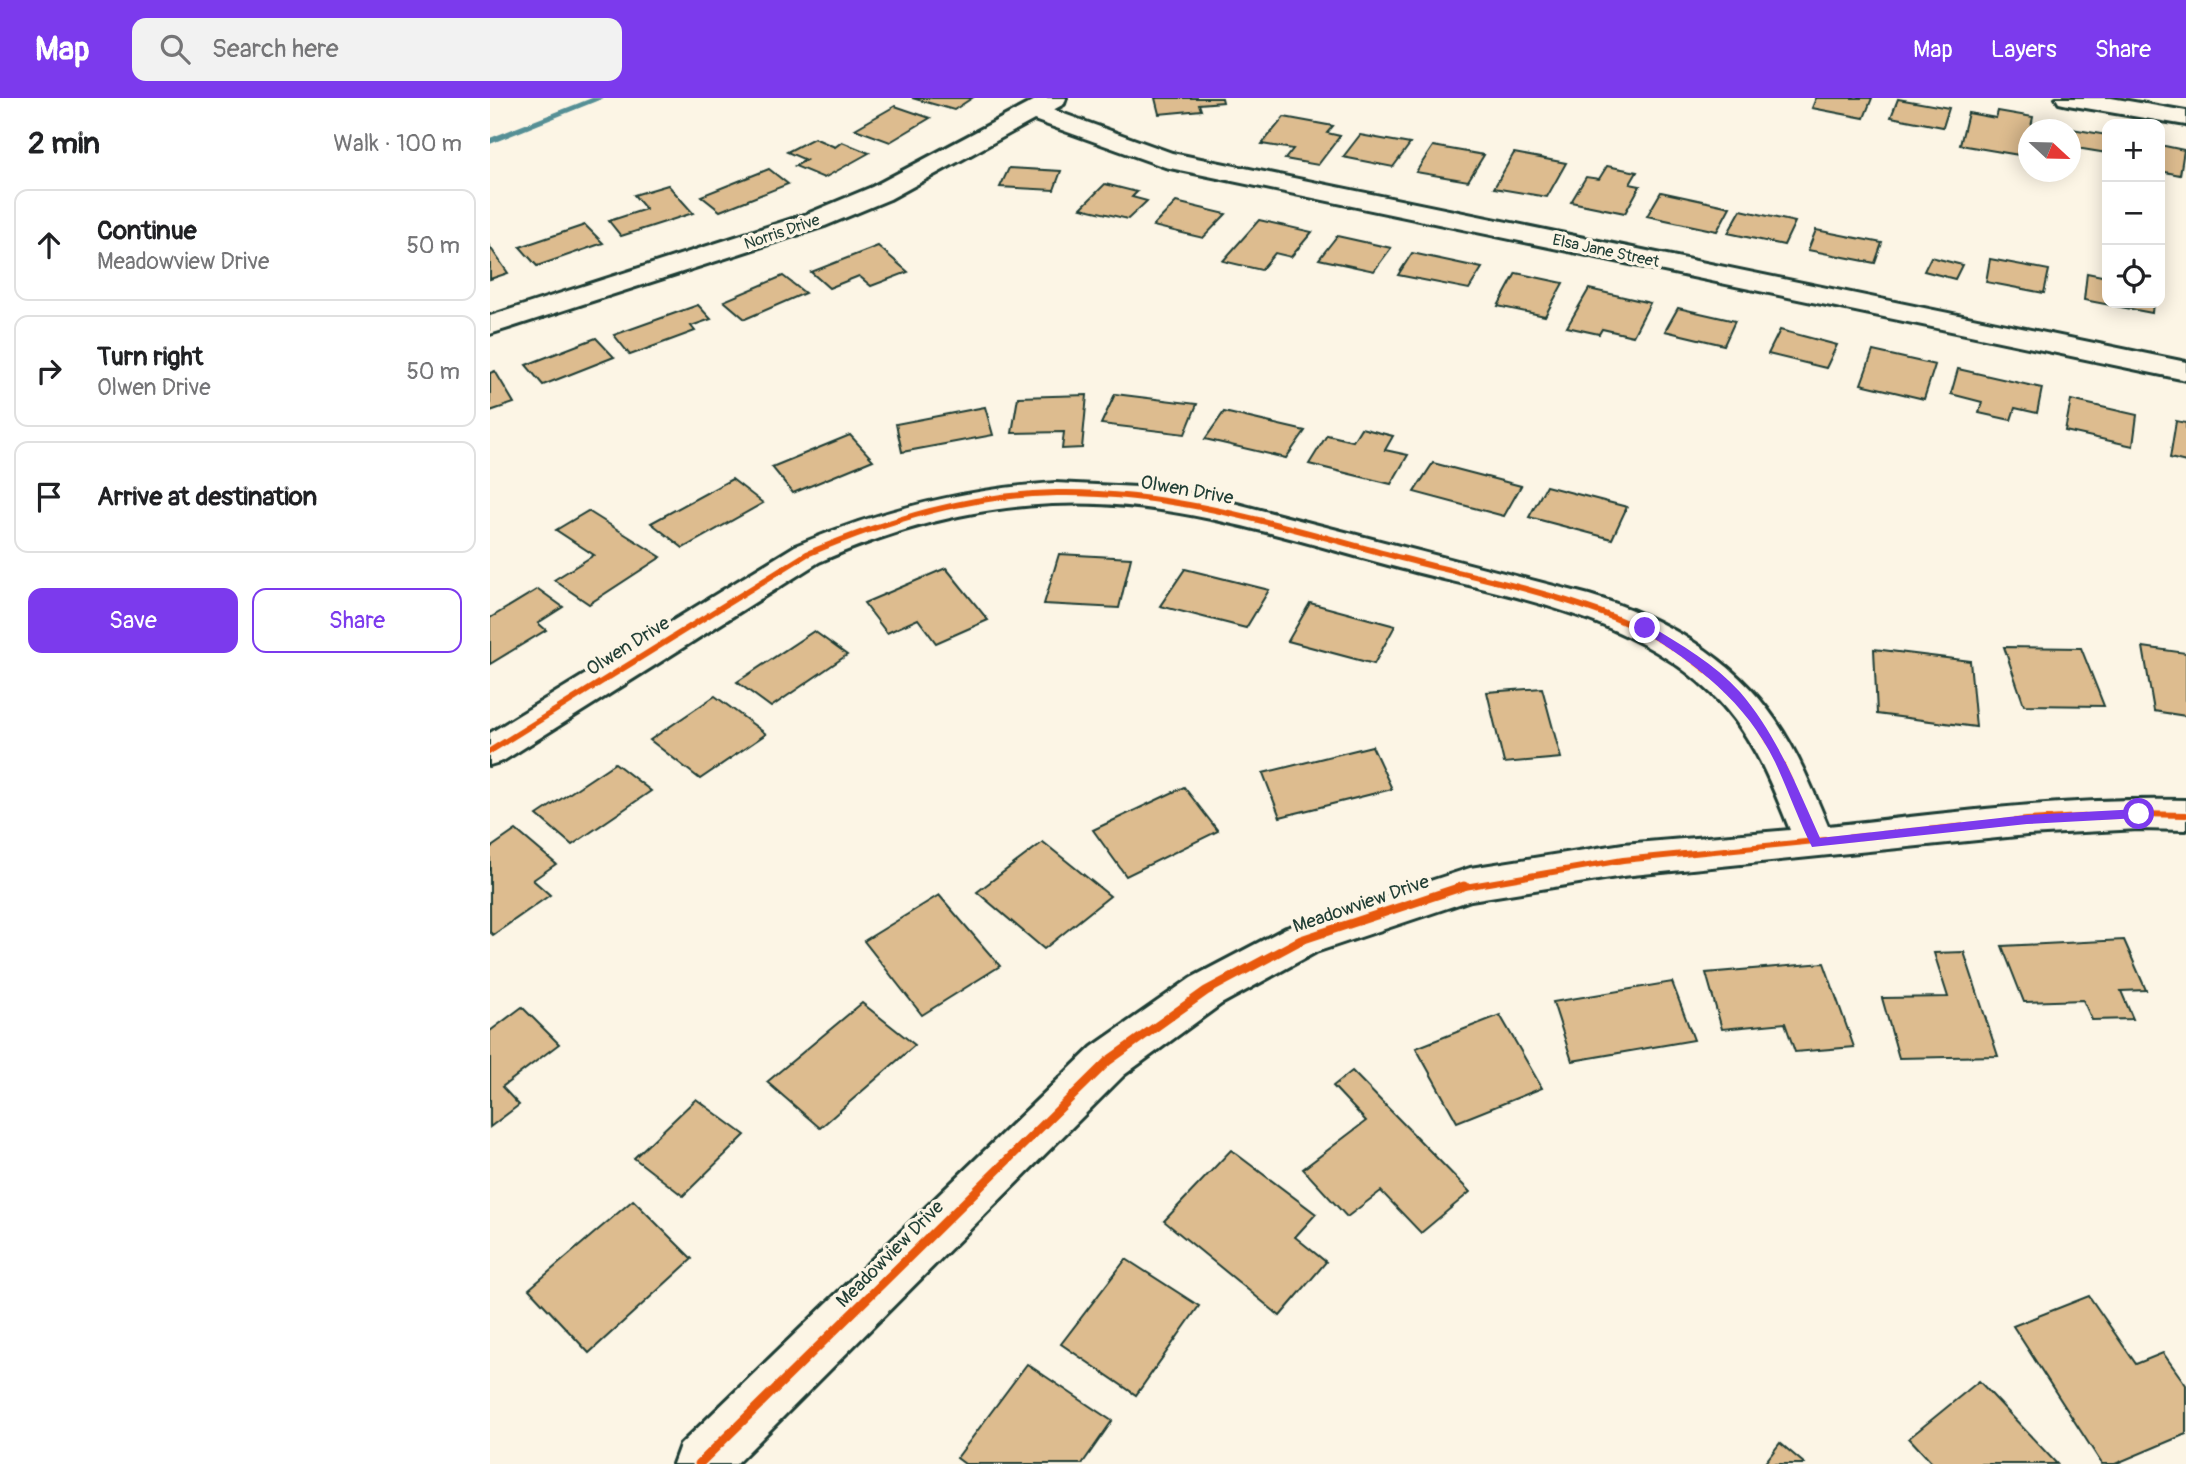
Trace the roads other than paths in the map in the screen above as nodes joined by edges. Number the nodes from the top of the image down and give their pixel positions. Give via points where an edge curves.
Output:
1 (1056, 98) edge
2 (2068, 98) edge
3 (1032, 111) junction
4 (2186, 118) edge
5 (490, 325) edge
6 (2186, 371) edge
7 (490, 751) edge
8 (2186, 815) edge
9 (1816, 843) junction
10 (699, 1464) edge

1 - 3 street, Norris Drive
2 - 4 street
3 - 5 street, Norris Drive via 881,193 816,220
3 - 6 street, Elsa Jane Street via 1165,159
7 - 9 street, Olwen Drive via 807,554 859,530 974,499 1117,495 1209,507 1589,607 1645,628 1693,657 1735,695 1779,758
8 - 9 street, Meadowview Drive via 2027,820
9 - 10 street, Meadowview Drive via 1623,860 1470,884 1301,940 1206,991 1108,1061

